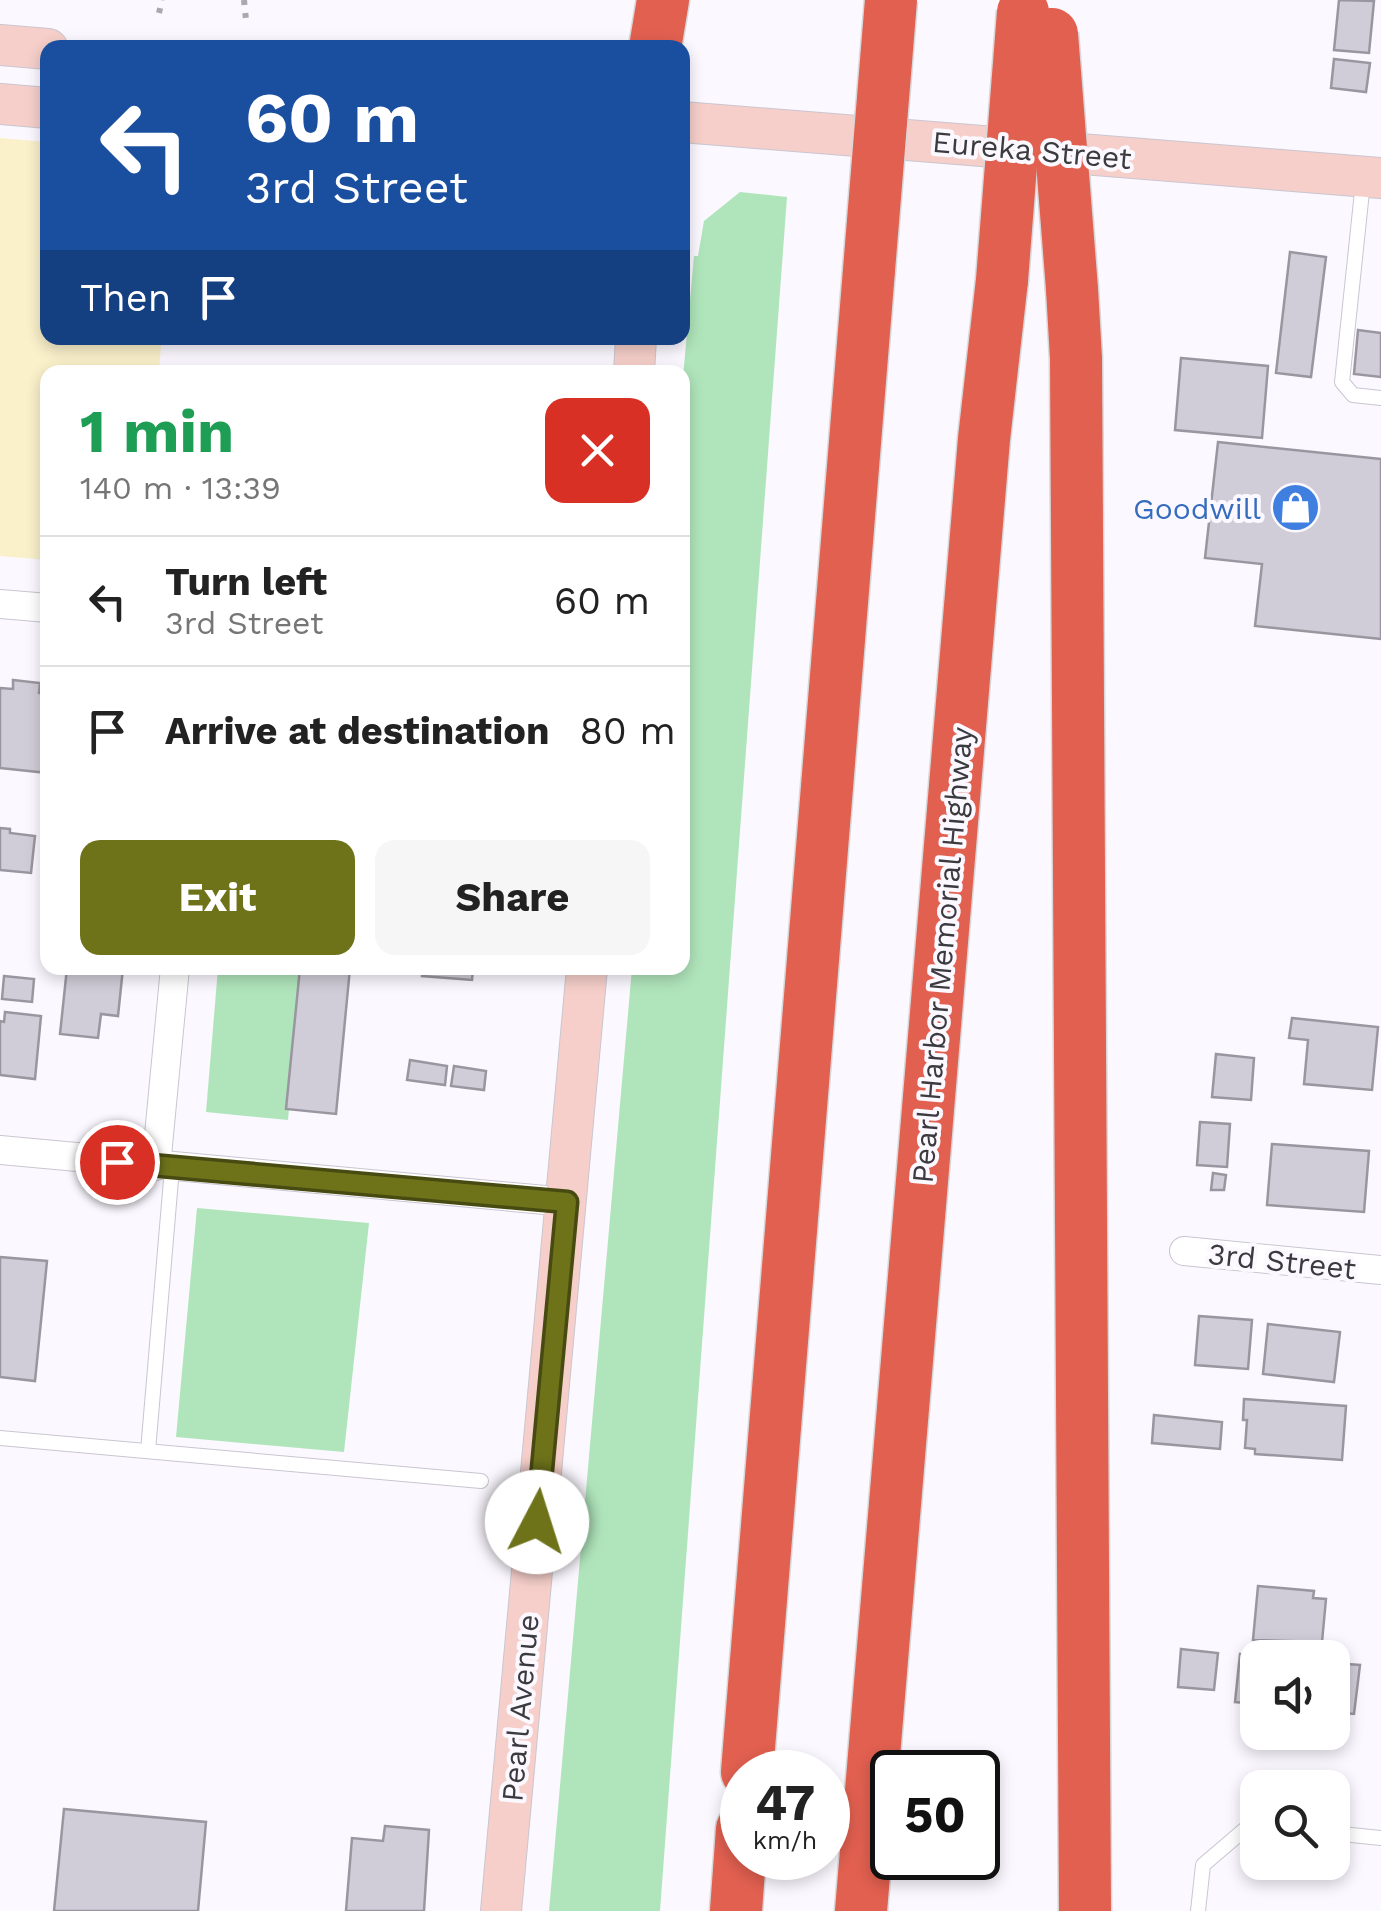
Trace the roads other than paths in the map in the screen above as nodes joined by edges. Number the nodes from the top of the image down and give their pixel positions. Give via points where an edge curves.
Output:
1 (663, 0) edge
2 (891, 0) edge
3 (1037, 11) edge
4 (656, 40) edge
5 (0, 45) edge
6 (40, 48) edge
7 (0, 104) edge
8 (40, 107) edge
9 (690, 123) edge
10 (1372, 177) edge
11 (1381, 398) edge
12 (0, 604) edge
13 (40, 607) edge
14 (175, 975) edge
15 (586, 975) edge
16 (0, 1150) edge
17 (164, 1167) junction
18 (567, 1202) junction
19 (1184, 1251) dead end
20 (1381, 1270) edge
21 (0, 1438) edge
22 (148, 1452) junction
23 (481, 1480) dead end
24 (749, 1750) edge
25 (876, 1750) edge
26 (870, 1818) edge
27 (1240, 1833) edge
28 (1350, 1835) edge
29 (1381, 1838) edge
30 (738, 1880) edge
31 (887, 1880) edge
32 (736, 1910) edge
33 (501, 1911) edge
34 (861, 1911) edge
35 (896, 1911) edge
36 (1086, 1911) edge
37 (1198, 1911) edge

1 - 4 highway
2 - 24 highway, bridge
3 - 25 highway, Pearl Harbor Memorial Highway, bridge via 984,439
3 - 36 highway, bridge via 1072,289 1076,378
5 - 6 main road
7 - 8 main road
9 - 10 main road, Eureka Street
10 - 11 lane via 1342,382 1353,395
12 - 13 street
14 - 17 street
15 - 18 main road, Pearl Avenue
16 - 17 street
17 - 18 street
17 - 22 lane
18 - 33 main road, Pearl Avenue
19 - 20 street, 3rd Street
21 - 22 lane
22 - 23 lane
26 - 34 highway, Pearl Harbor Memorial Highway
27 - 37 lane via 1203,1865
28 - 29 lane
30 - 32 highway
31 - 35 highway

